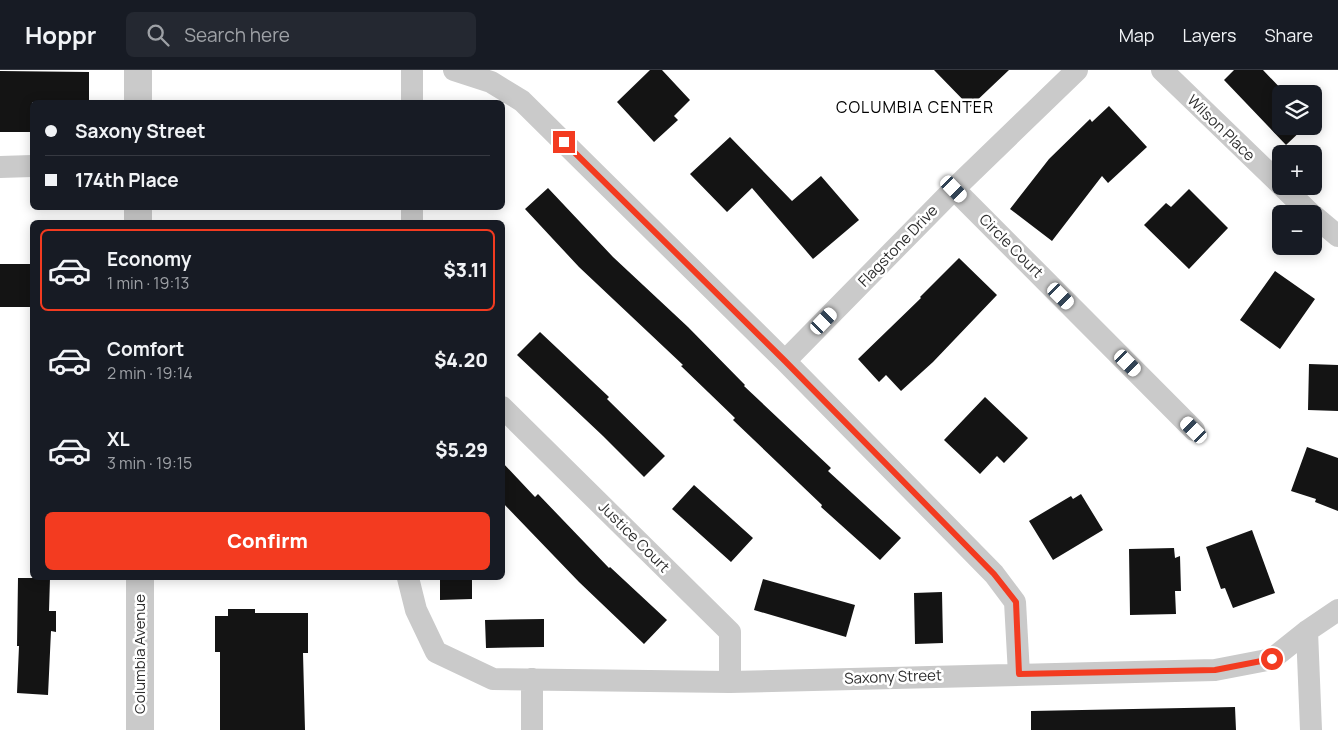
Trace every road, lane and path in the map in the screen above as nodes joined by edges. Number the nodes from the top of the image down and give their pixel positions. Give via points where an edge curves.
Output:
1 (138, 70) edge
2 (412, 70) edge
3 (454, 70) edge
4 (1077, 70) edge
5 (1162, 70) edge
6 (138, 100) edge
7 (412, 100) edge
8 (30, 166) edge
9 (0, 167) edge
10 (1272, 176) edge
11 (954, 189) junction
12 (1291, 195) edge
13 (1302, 205) edge
14 (1322, 223) edge
15 (1338, 236) edge
16 (785, 361) junction
17 (505, 411) edge
18 (1194, 430) dead end
19 (140, 580) edge
20 (408, 580) edge
21 (1338, 610) edge
22 (1308, 631) junction
23 (1019, 674) junction
24 (532, 679) junction
25 (730, 682) junction
26 (140, 730) edge
27 (532, 730) edge
28 (1311, 730) edge

1 - 6 street
2 - 7 street
3 - 16 street via 491,82 522,101
4 - 11 street, Flagstone Drive
5 - 10 street, Wilson Place
8 - 9 street
11 - 16 street, Flagstone Drive
11 - 18 street, Circle Court
12 - 13 street, Wilson Place
14 - 15 street, Wilson Place
16 - 23 street via 994,574 1016,602
17 - 25 street, Justice Court via 730,632
19 - 26 street, Columbia Avenue
20 - 24 street, Saxony Street via 416,610 436,652 493,679
21 - 22 street, Saxony Street
22 - 23 street, Saxony Street via 1272,659 1215,670
22 - 28 street
23 - 25 street, Saxony Street
24 - 25 street, Saxony Street
24 - 27 street

